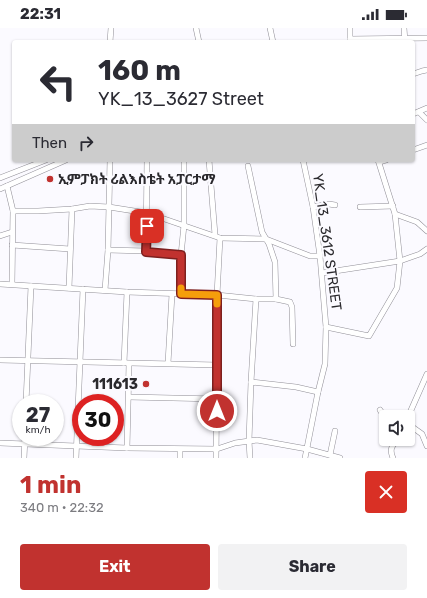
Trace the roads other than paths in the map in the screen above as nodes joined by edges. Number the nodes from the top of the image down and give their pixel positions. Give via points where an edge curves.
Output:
1 (111, 28) edge
2 (196, 28) edge
3 (270, 28) edge
4 (350, 28) edge
5 (404, 28) edge
6 (427, 38) edge
7 (110, 40) edge
8 (199, 40) edge
9 (273, 40) edge
10 (350, 40) edge
11 (405, 40) edge
12 (427, 70) edge
13 (415, 73) edge
14 (427, 108) edge
15 (419, 112) junction
16 (415, 113) edge
17 (427, 120) edge
18 (427, 144) edge
19 (415, 149) edge
20 (41, 162) edge
21 (61, 162) edge
22 (110, 162) edge
23 (147, 162) edge
24 (184, 162) edge
25 (209, 162) edge
26 (303, 162) edge
27 (378, 162) edge
28 (248, 166) dead end
29 (0, 178) edge
30 (7, 186) junction
31 (0, 189) edge
32 (335, 205) dead end
33 (393, 206) junction
34 (109, 207) junction
35 (312, 207) junction
36 (360, 207) dead end
37 (72, 209) junction
38 (13, 211) junction
39 (147, 213) junction
40 (395, 214) junction
41 (184, 225) junction
42 (427, 231) edge
43 (12, 232) junction
44 (0, 236) edge
45 (217, 237) junction
46 (266, 239) junction
47 (12, 245) junction
48 (70, 249) junction
49 (427, 249) edge
50 (108, 250) junction
51 (146, 252) junction
52 (181, 255) junction
53 (320, 256) junction
54 (400, 261) junction
55 (322, 273) junction
56 (0, 284) edge
57 (12, 284) junction
58 (31, 286) junction
59 (69, 288) junction
60 (83, 289) junction
61 (105, 290) junction
62 (127, 292) junction
63 (172, 294) junction
64 (181, 294) junction
65 (217, 295) junction
66 (256, 299) junction
67 (276, 299) junction
68 (326, 327) junction
69 (293, 344) dead end
70 (0, 360) edge
71 (27, 360) junction
72 (81, 361) junction
73 (127, 363) junction
74 (168, 363) junction
75 (216, 365) junction
76 (427, 374) edge
77 (251, 382) junction
78 (318, 392) junction
79 (26, 394) edge
80 (79, 394) edge
81 (129, 397) junction
82 (217, 399) junction
83 (411, 410) edge
84 (415, 429) edge
85 (335, 431) dead end
86 (249, 441) junction
87 (0, 443) edge
88 (12, 444) edge
89 (24, 446) edge
90 (77, 446) joint
91 (392, 446) edge
92 (427, 446) edge
93 (127, 448) junction
94 (307, 448) junction
95 (217, 449) junction
96 (180, 450) junction
97 (330, 455) junction
98 (24, 458) edge
99 (76, 458) edge
100 (180, 458) edge
101 (216, 458) edge
102 (250, 458) edge
103 (305, 458) edge
104 (340, 458) edge
105 (393, 458) edge

1 - 7 street
2 - 8 street
3 - 9 street
4 - 10 street
5 - 11 street
6 - 11 street
12 - 13 street
14 - 15 street
15 - 16 street
15 - 17 street
18 - 19 street
20 - 29 street
21 - 30 street
22 - 34 street
23 - 39 street
24 - 41 street
25 - 45 street
26 - 35 street, YK_13_3612 STREET
27 - 33 street
28 - 46 street via 262,232
30 - 31 street
30 - 38 street
32 - 35 street
33 - 36 street
33 - 40 street
34 - 37 street via 90,206
34 - 39 street
34 - 50 street
35 - 53 street, YK_13_3612 STREET
37 - 38 street
37 - 48 street
38 - 43 street
39 - 41 street
39 - 51 street
40 - 42 street via 417,222
40 - 54 street
41 - 45 street
41 - 52 street
43 - 44 street
43 - 47 street
45 - 46 street
45 - 65 street
46 - 53 street via 310,256
46 - 67 street via 275,262
47 - 48 street
47 - 57 street
48 - 59 street
49 - 54 street
50 - 51 street
50 - 61 street
51 - 52 street
52 - 64 street
53 - 55 street, YK_13_3612 STREET
54 - 55 street
54 - 68 street via 397,288 372,334 366,336
55 - 68 street, YK_13_3612 STREET
56 - 57 street
57 - 58 street
58 - 59 street
58 - 71 street
59 - 60 street
60 - 61 street
60 - 72 street
61 - 62 street
62 - 63 street
62 - 73 street
63 - 64 street
63 - 74 street
64 - 65 street
65 - 66 street
65 - 75 street
66 - 67 street
66 - 77 street
67 - 69 street via 290,302 292,307
68 - 78 street, YK_13_3612 STREET via 325,364
70 - 71 street
71 - 72 street
71 - 79 street
72 - 73 street
72 - 80 street
73 - 74 street
73 - 81 street
74 - 75 street
75 - 82 street
76 - 83 street
77 - 78 street
77 - 86 street
78 - 94 street, YK_13_3612 STREET
81 - 82 street
81 - 93 street
82 - 95 street
84 - 92 street via 422,434
85 - 97 street
86 - 94 street
86 - 95 street
86 - 102 street
87 - 88 street
89 - 98 street
90 - 93 street
90 - 99 street
91 - 105 street
93 - 96 street
94 - 97 street
94 - 103 street, YK_13_3612 STREET
95 - 96 street
95 - 101 street
96 - 100 street
97 - 104 street

